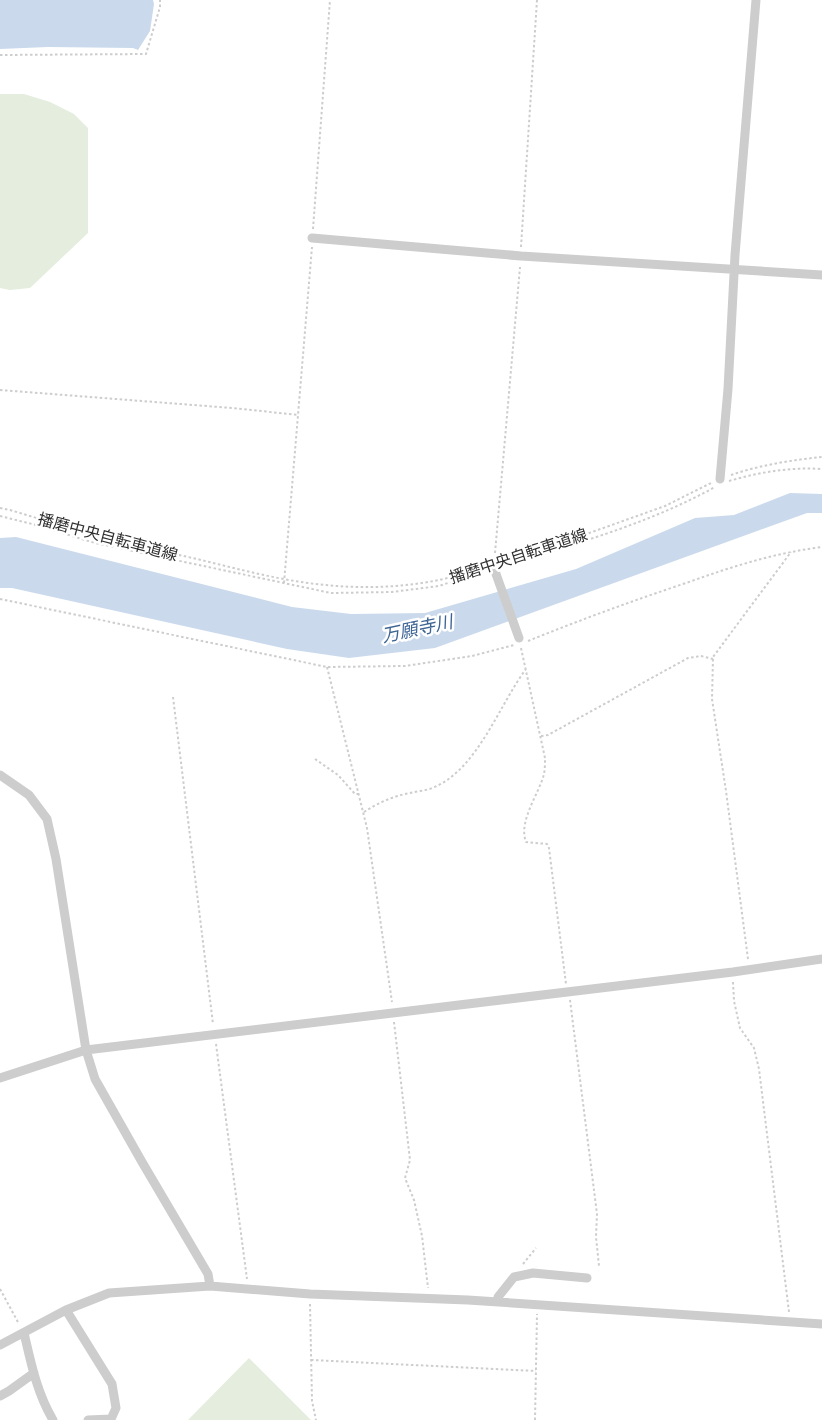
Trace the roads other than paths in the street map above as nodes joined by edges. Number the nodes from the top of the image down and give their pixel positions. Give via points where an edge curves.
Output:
1 (756, 0) edge
2 (312, 238) road end
3 (734, 269) junction
4 (822, 276) edge
5 (722, 482) road end
6 (495, 568) road end
7 (520, 641) road end
8 (0, 775) edge
9 (822, 959) edge
10 (86, 1050) junction
11 (0, 1078) edge
12 (587, 1278) dead end
13 (210, 1286) junction
14 (498, 1302) junction
15 (66, 1310) junction
16 (822, 1324) edge
17 (24, 1333) junction
18 (0, 1345) edge
19 (34, 1373) junction
20 (0, 1396) edge
21 (53, 1420) edge
22 (88, 1420) edge

1 - 3 street
2 - 3 street via 521,256
3 - 4 street
3 - 5 street
6 - 7 street
8 - 10 street via 29,795 47,819
9 - 10 street
10 - 11 street
10 - 13 street via 96,1079 208,1274
12 - 14 street via 533,1273 514,1277 498,1297
13 - 14 street
13 - 15 street via 109,1293
14 - 16 street
15 - 17 street
15 - 22 street via 107,1374 115,1396 116,1408 111,1419
17 - 18 street
17 - 19 street
19 - 20 street
19 - 21 street via 43,1402

